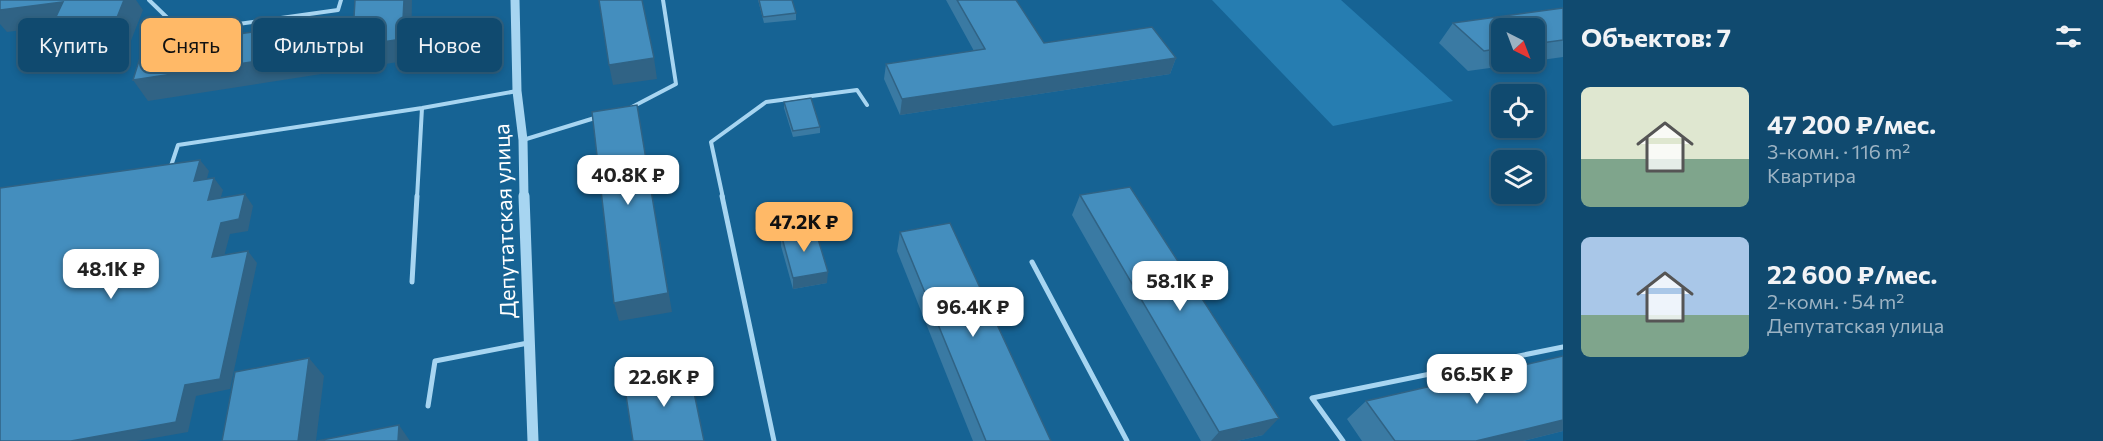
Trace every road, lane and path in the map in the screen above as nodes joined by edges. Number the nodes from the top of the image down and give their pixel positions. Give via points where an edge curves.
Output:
1 (149, 0) edge
2 (341, 0) edge
3 (515, 0) edge
4 (663, 0) edge
5 (517, 91) junction
6 (867, 105) dead end
7 (422, 108) junction
8 (628, 109) edge
9 (609, 114) edge
10 (523, 140) junction
11 (170, 169) edge
12 (1032, 262) dead end
13 (412, 282) dead end
14 (528, 343) junction
15 (1563, 346) edge
16 (428, 406) dead end
17 (533, 441) edge
18 (774, 441) edge
19 (1127, 441) edge
20 (1343, 441) edge

1 - 2 lane via 182,32 338,10
3 - 5 street, Депутатская улица
4 - 8 lane via 676,84
5 - 7 lane
5 - 10 street, Депутатская улица
6 - 18 lane via 857,90 766,102 711,142
7 - 11 lane via 178,145
7 - 13 lane
9 - 10 lane
10 - 14 street, Депутатская улица
12 - 19 lane
14 - 16 lane via 435,361
14 - 17 street, Депутатская улица
15 - 20 lane via 1312,398

